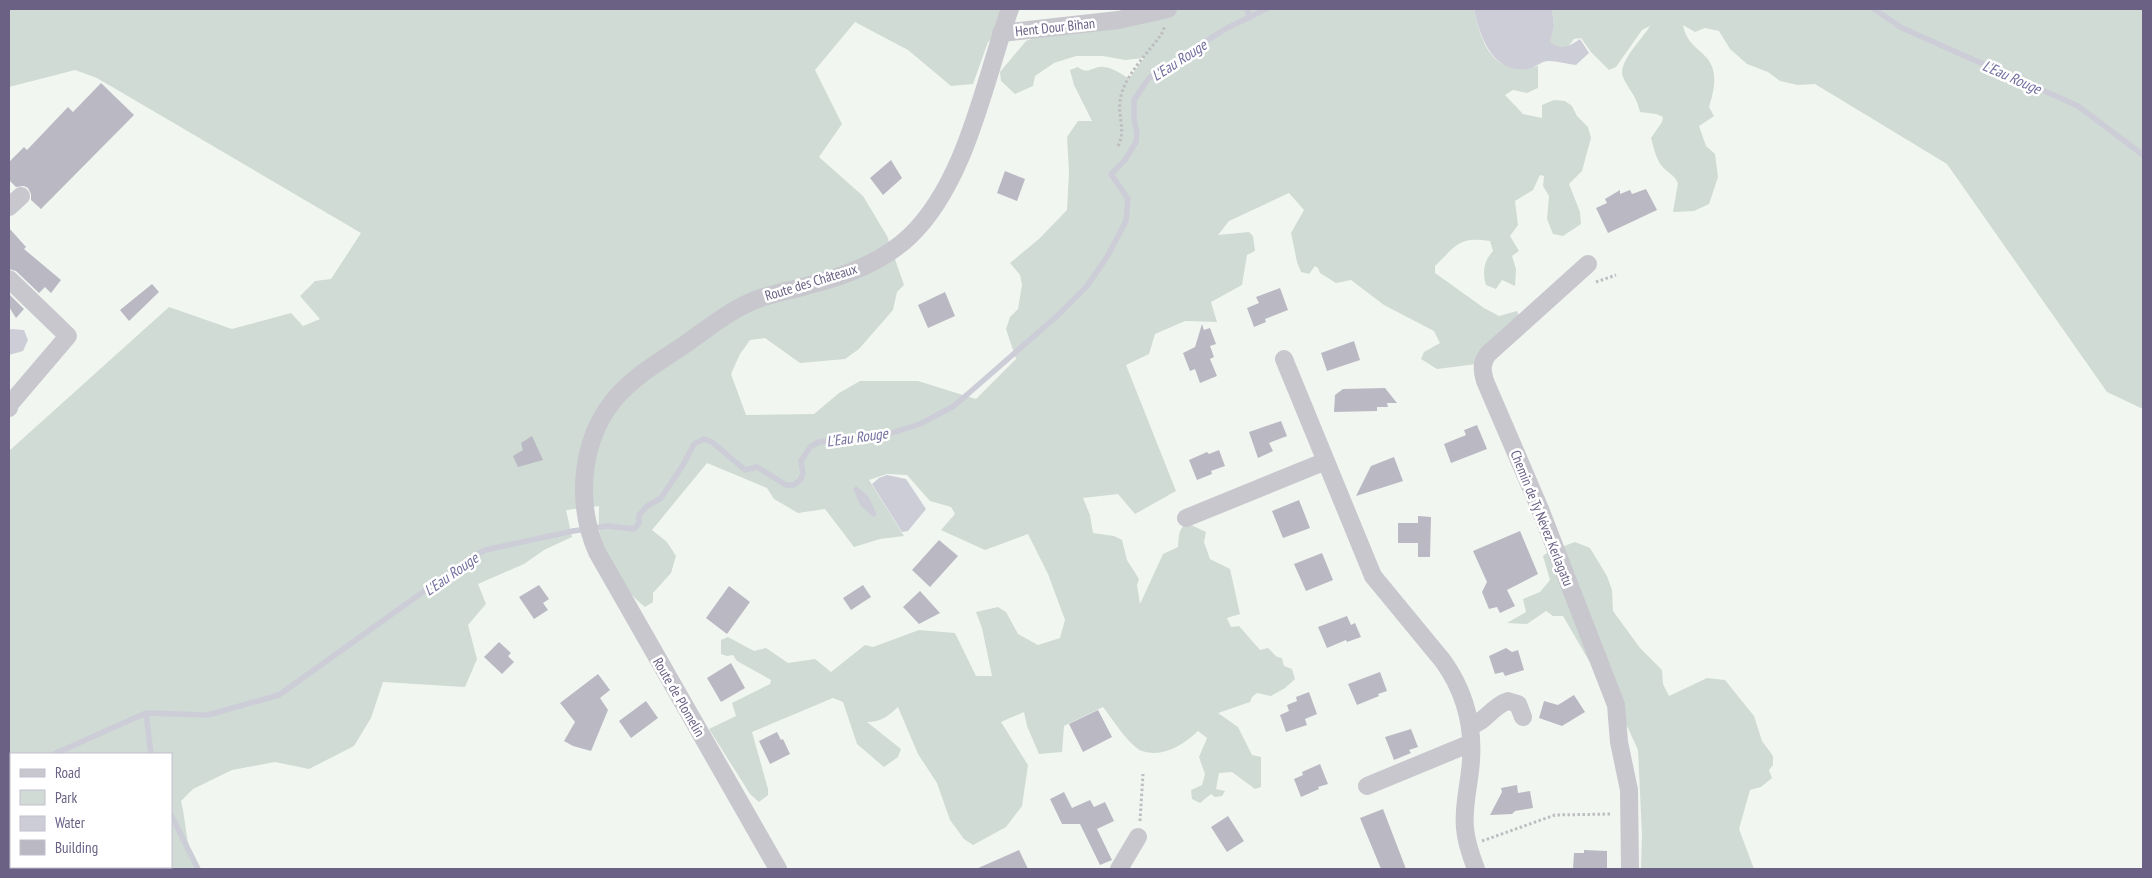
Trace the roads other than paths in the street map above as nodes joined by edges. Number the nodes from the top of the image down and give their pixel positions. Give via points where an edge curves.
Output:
1 (1010, 9) edge
2 (1167, 15) edge
3 (1001, 33) junction
4 (1588, 264) dead end
5 (9, 279) edge
6 (1284, 359) dead end
7 (9, 408) edge
8 (1326, 461) junction
9 (1186, 518) dead end
10 (588, 527) joint
11 (1523, 717) dead end
12 (1471, 734) junction
13 (1367, 786) dead end
14 (1138, 837) road end
15 (778, 869) edge
16 (1119, 869) edge
17 (1476, 869) edge
18 (1630, 869) edge

1 - 3 street, Route des Châteaux
2 - 3 street, Hent Dour Bihan
3 - 10 street, Route des Châteaux via 960,159 942,195 922,224 901,244 870,263 817,284 757,299 734,310 626,387 605,412 589,453 584,489
4 - 18 street, Chemin de Ty Névez Kerlagatu via 1488,354 1482,371 1616,706 1619,742 1630,790
5 - 7 street via 68,336
6 - 8 street
8 - 9 street
8 - 12 street via 1373,576 1452,672 1463,698
10 - 15 street, Route de Plomelin via 617,590
11 - 12 street via 1518,704 1508,701 1495,707
12 - 13 street
12 - 17 street via 1465,827
14 - 16 street

